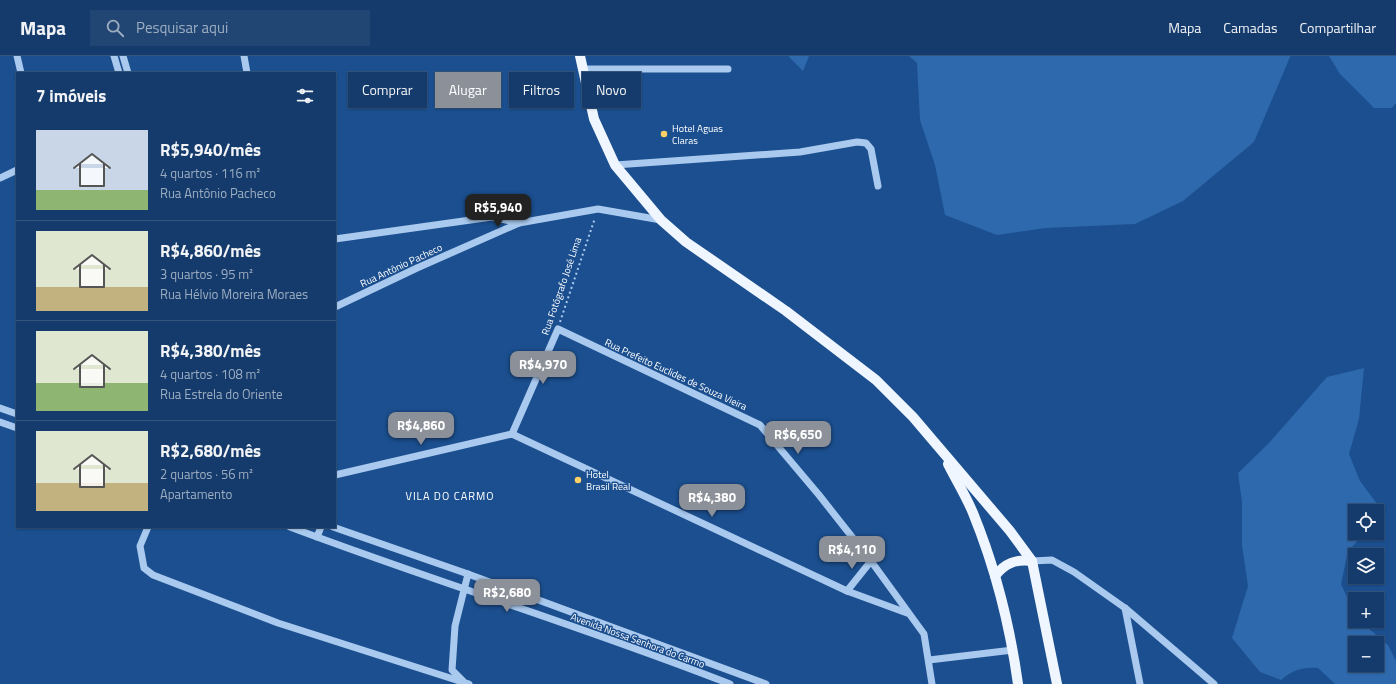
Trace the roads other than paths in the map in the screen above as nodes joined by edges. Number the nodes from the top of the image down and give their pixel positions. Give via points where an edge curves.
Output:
1 (17, 56) edge
2 (114, 56) edge
3 (123, 56) edge
4 (244, 56) edge
5 (580, 56) edge
6 (582, 69) junction
7 (728, 70) dead end
8 (21, 72) edge
9 (119, 72) edge
10 (128, 72) edge
11 (247, 72) edge
12 (615, 166) junction
13 (16, 170) edge
14 (0, 178) edge
15 (878, 186) dead end
16 (661, 220) junction
17 (519, 223) junction
18 (336, 239) edge
19 (336, 306) edge
20 (558, 329) joint
21 (0, 408) edge
22 (16, 414) edge
23 (0, 422) edge
24 (16, 428) edge
25 (512, 434) junction
26 (941, 451) junction
27 (336, 475) edge
28 (148, 528) edge
29 (293, 528) edge
30 (321, 528) edge
31 (336, 528) edge
32 (317, 537) junction
33 (410, 555) junction
34 (872, 561) junction
35 (1032, 561) junction
36 (406, 568) junction
37 (468, 574) junction
38 (994, 576) junction
39 (465, 590) junction
40 (847, 591) junction
41 (538, 600) junction
42 (1125, 608) junction
43 (536, 613) junction
44 (907, 613) junction
45 (1013, 650) junction
46 (929, 660) junction
47 (723, 668) junction
48 (720, 680) junction
49 (469, 684) edge
50 (472, 684) edge
51 (730, 684) edge
52 (766, 684) edge
53 (932, 684) edge
54 (1018, 684) edge
55 (1057, 684) edge
56 (1140, 684) edge
57 (1214, 684) edge

1 - 8 street
2 - 9 street
3 - 10 street
4 - 11 street
5 - 6 main road
6 - 7 street
6 - 12 main road via 594,120
12 - 15 street via 800,152 857,142 866,143 871,149
12 - 16 main road
13 - 14 street
16 - 17 street via 598,209
16 - 26 main road via 692,246 786,311 876,380 913,417
17 - 18 street via 492,217
17 - 19 street, Rua Antônio Pacheco
20 - 25 street, Rua Fotógrafo José Lima
20 - 34 street, Rua Prefeito Euclides de Souza Vieira via 760,425
21 - 22 street
23 - 24 street
25 - 27 street
25 - 40 street
26 - 35 main road via 990,505
26 - 38 main road via 973,512
28 - 49 street via 140,546 144,568 153,575 278,624
29 - 32 street, Avenida Nossa Senhora do Carmo
30 - 32 street
31 - 33 street, Avenida Nossa Senhora do Carmo
32 - 36 street, Avenida Nossa Senhora do Carmo
33 - 36 street
33 - 37 street, Avenida Nossa Senhora do Carmo
34 - 40 street
34 - 44 street, Rua Prefeito Euclides de Souza Vieira
35 - 38 main road via 1011,562
35 - 42 street via 1052,560 1074,572
35 - 55 main road
36 - 39 street, Avenida Nossa Senhora do Carmo
37 - 39 street
37 - 41 street, Avenida Nossa Senhora do Carmo
38 - 45 main road
39 - 43 street, Avenida Nossa Senhora do Carmo
39 - 50 street via 455,626 452,670 462,680
40 - 44 street
41 - 43 street
41 - 47 street, Avenida Nossa Senhora do Carmo
42 - 56 street
42 - 57 street
43 - 48 street, Avenida Nossa Senhora do Carmo
44 - 46 street, Rua Prefeito Euclides de Souza Vieira via 924,634
45 - 46 street
45 - 54 main road
46 - 53 street, Rua Prefeito Euclides de Souza Vieira
47 - 48 street
47 - 52 street, Avenida Nossa Senhora do Carmo
48 - 51 street, Avenida Nossa Senhora do Carmo

